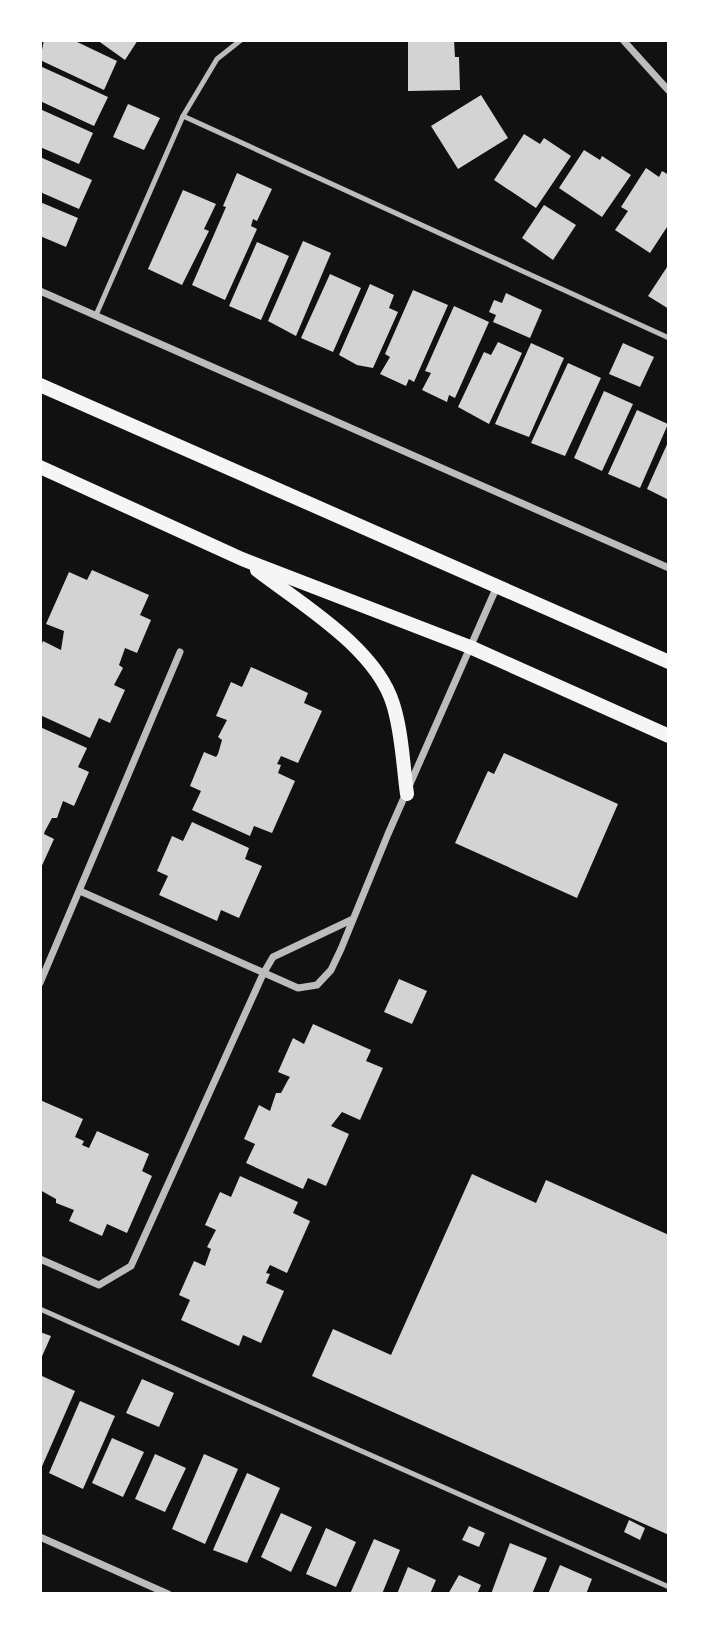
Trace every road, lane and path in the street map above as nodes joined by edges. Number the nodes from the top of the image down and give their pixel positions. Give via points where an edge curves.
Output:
1 (241, 40) edge
2 (623, 40) edge
3 (669, 91) edge
4 (183, 116) junction
5 (40, 291) edge
6 (96, 315) junction
7 (669, 338) edge
8 (40, 385) edge
9 (40, 467) edge
10 (242, 559) junction
11 (669, 568) edge
12 (498, 584) junction
13 (470, 647) junction
14 (180, 652) dead end
15 (669, 662) edge
16 (669, 736) edge
17 (407, 794) junction
18 (80, 891) junction
19 (352, 919) junction
20 (263, 974) junction
21 (40, 983) edge
22 (40, 1259) edge
23 (40, 1309) edge
24 (40, 1537) edge
25 (669, 1587) edge
26 (168, 1594) edge

1 - 4 lane via 217,59
2 - 3 street
4 - 6 lane
4 - 7 lane
5 - 6 street
6 - 11 street
8 - 12 main road
9 - 10 main road
10 - 13 main road
10 - 17 main road via 346,638 382,681 393,704
12 - 13 street
12 - 15 main road
13 - 16 main road
13 - 17 street
14 - 18 street
17 - 19 street
18 - 20 street
18 - 21 street
19 - 20 street via 273,957
19 - 20 street via 331,970 317,985 298,988
20 - 22 street via 131,1266 99,1285
23 - 25 lane
24 - 26 street

